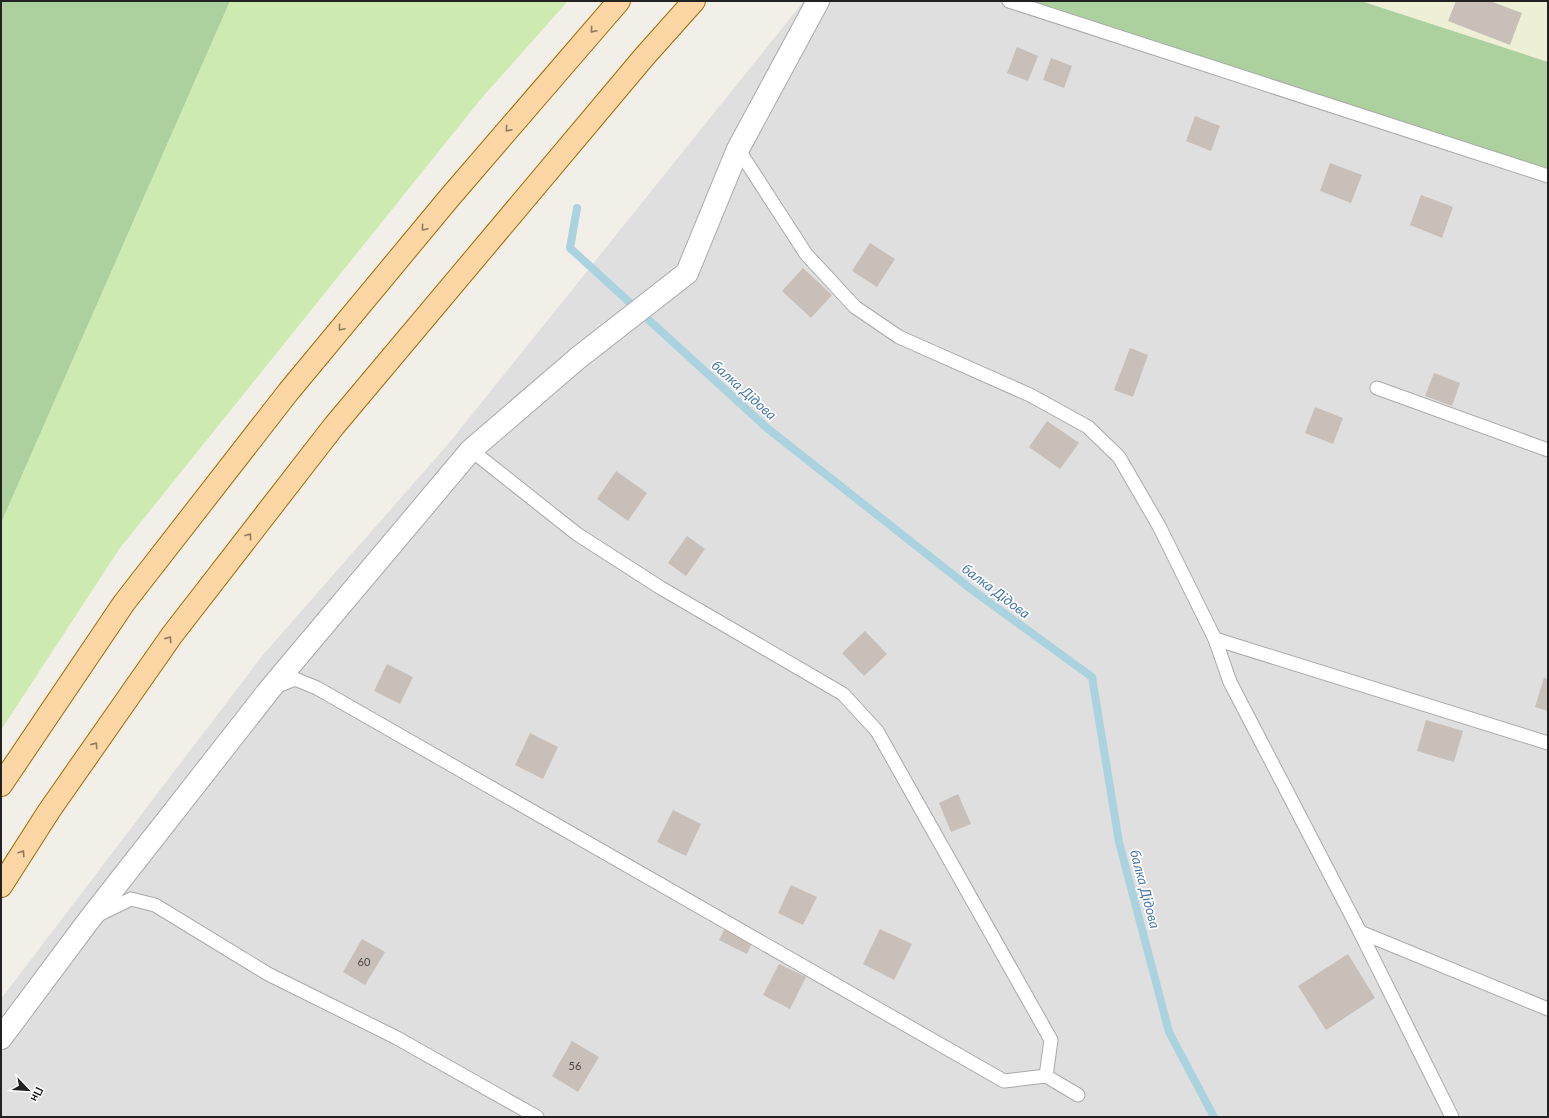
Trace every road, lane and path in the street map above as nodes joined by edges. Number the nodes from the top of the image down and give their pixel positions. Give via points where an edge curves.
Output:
1 (619, 1) edge
2 (694, 1) edge
3 (818, 1) edge
4 (1009, 1) edge
5 (738, 149) junction
6 (1548, 176) edge
7 (1376, 388) dead end
8 (471, 450) junction
9 (1548, 450) edge
10 (1215, 639) junction
11 (270, 689) junction
12 (1548, 743) edge
13 (1, 785) edge
14 (1, 886) edge
15 (89, 920) junction
16 (1360, 932) junction
17 (1548, 1009) edge
18 (1, 1038) edge
19 (1046, 1076) junction
20 (1078, 1095) dead end
21 (537, 1117) edge
22 (1452, 1117) edge

1 -> 13 main road via 450,197 284,398 124,603
14 -> 2 main road via 49,811 172,635 334,426 593,117
3 - 5 street
4 - 6 lane
5 - 8 street via 687,273 578,358
5 - 10 lane via 806,254 855,306 899,337 1030,395 1088,427 1119,457 1159,526
7 - 9 lane
8 - 11 street
8 - 19 lane via 577,534 661,588 843,694 876,731 1051,1040
10 - 12 lane
10 - 16 lane via 1230,682
11 - 15 street
11 - 19 lane via 295,679 317,688 1004,1081
15 - 18 street
15 - 21 lane via 131,898 155,905 268,974 397,1038
16 - 17 lane
16 - 22 lane
19 - 20 lane

